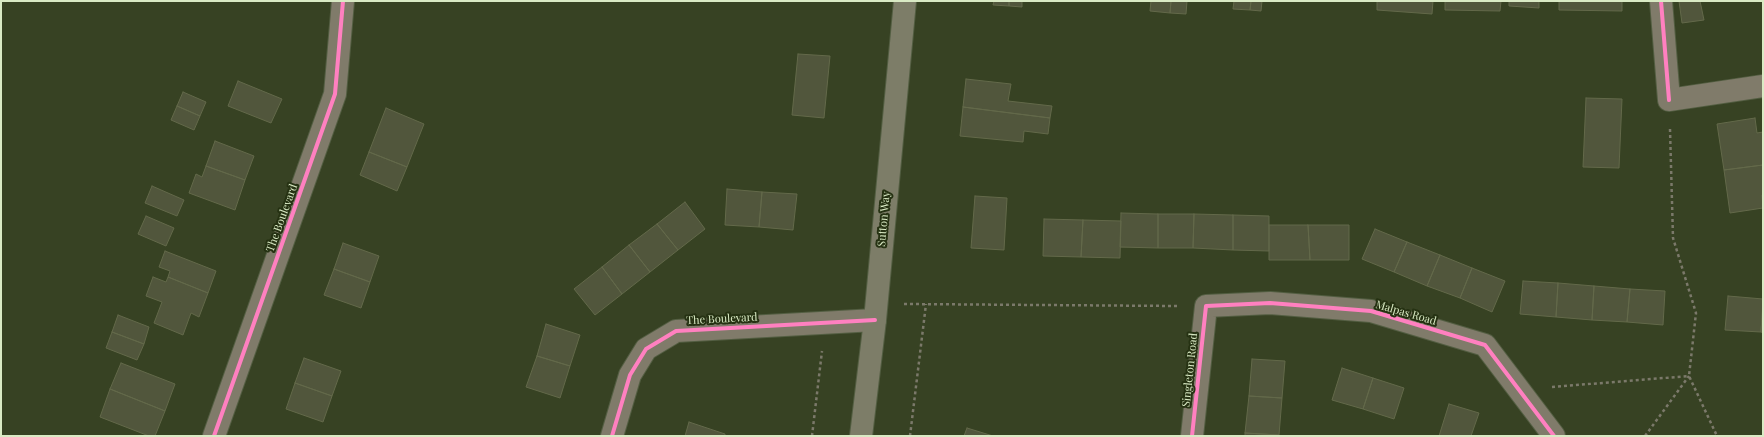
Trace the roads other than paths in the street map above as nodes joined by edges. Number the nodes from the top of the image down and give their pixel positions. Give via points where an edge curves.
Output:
1 (343, 1) edge
2 (905, 1) edge
3 (1661, 1) edge
4 (1763, 86) edge
5 (1206, 306) joint
6 (875, 312) junction
7 (214, 436) edge
8 (612, 436) edge
9 (861, 436) edge
10 (1192, 436) edge
11 (1554, 436) edge

1 - 7 street, The Boulevard via 335,94
2 - 6 main road, Sutton Way
3 - 4 street via 1669,100
5 - 10 street, Singleton Road
5 - 11 street, Malpas Road via 1270,303 1371,311 1485,345
6 - 8 street, The Boulevard via 825,322 676,331 646,349 634,368
6 - 9 main road, Sutton Way

